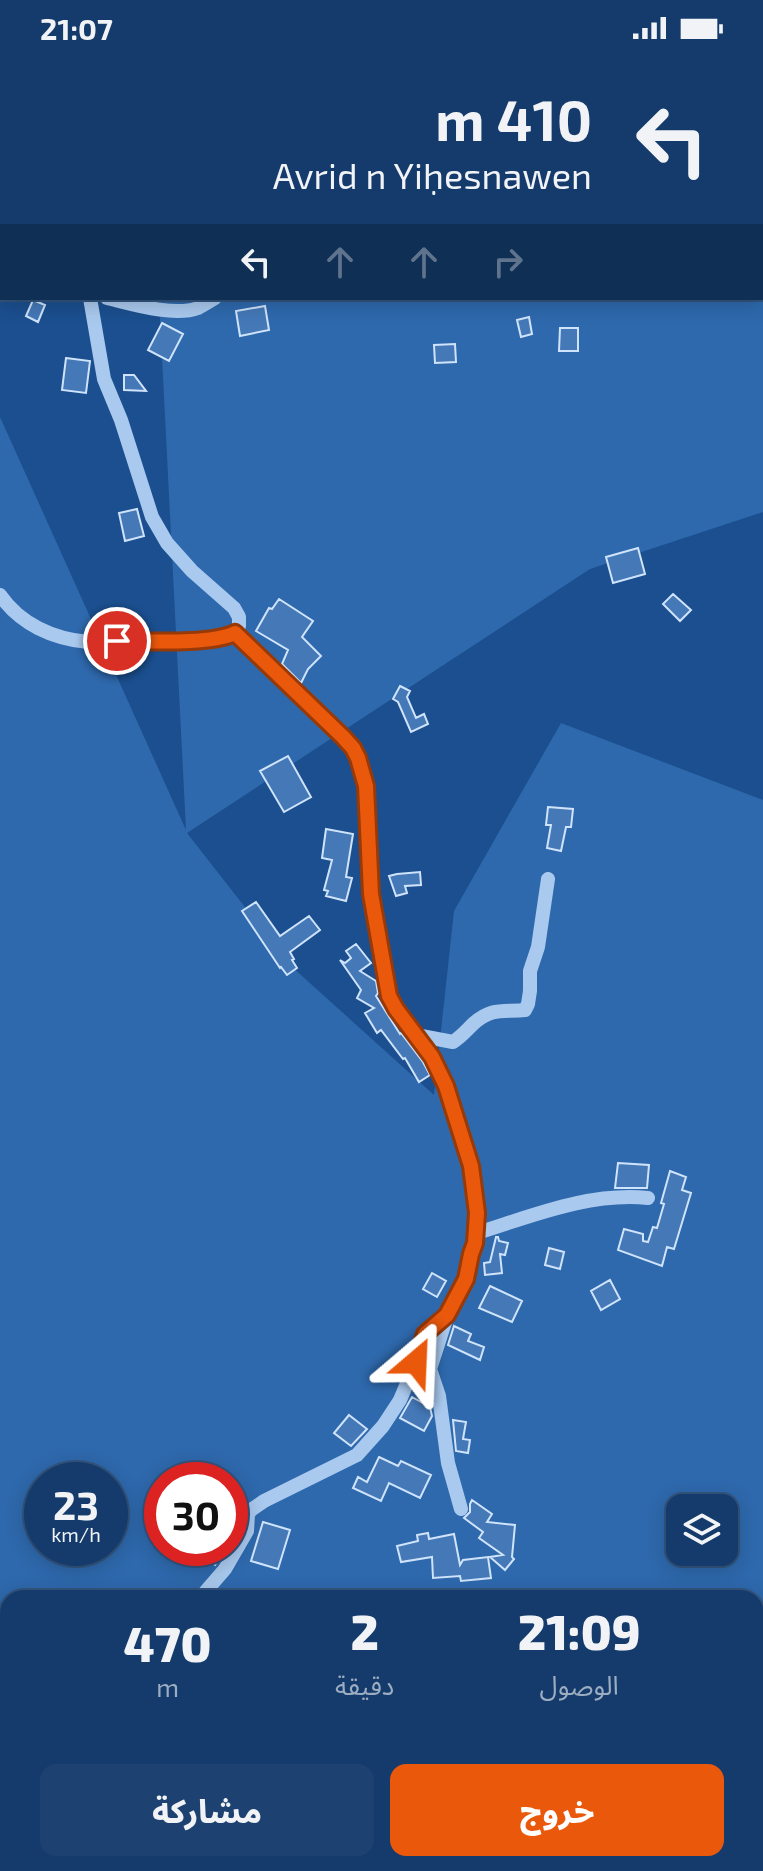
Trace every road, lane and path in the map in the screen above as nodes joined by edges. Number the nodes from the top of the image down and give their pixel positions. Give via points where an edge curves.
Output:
1 (90, 300) edge
2 (117, 300) edge
3 (211, 300) edge
4 (0, 595) edge
5 (235, 633) junction
6 (548, 879) dead end
7 (416, 1035) junction
8 (648, 1198) dead end
9 (477, 1233) junction
10 (447, 1315) junction
11 (461, 1509) dead end
12 (207, 1590) edge

1 - 5 street via 104,379 152,517 192,571 234,608 239,617
2 - 3 street via 186,311
4 - 5 street via 36,628 71,640 206,640
5 - 7 street via 343,737 358,758 366,786 371,894 389,996
6 - 7 street via 525,1010 492,1012 453,1042
7 - 9 street via 446,1086 459,1126 475,1187
8 - 9 street via 603,1197
9 - 10 street via 466,1279
10 - 11 street via 430,1369
10 - 12 street via 425,1334 400,1400 383,1426 357,1455 251,1510 247,1531

